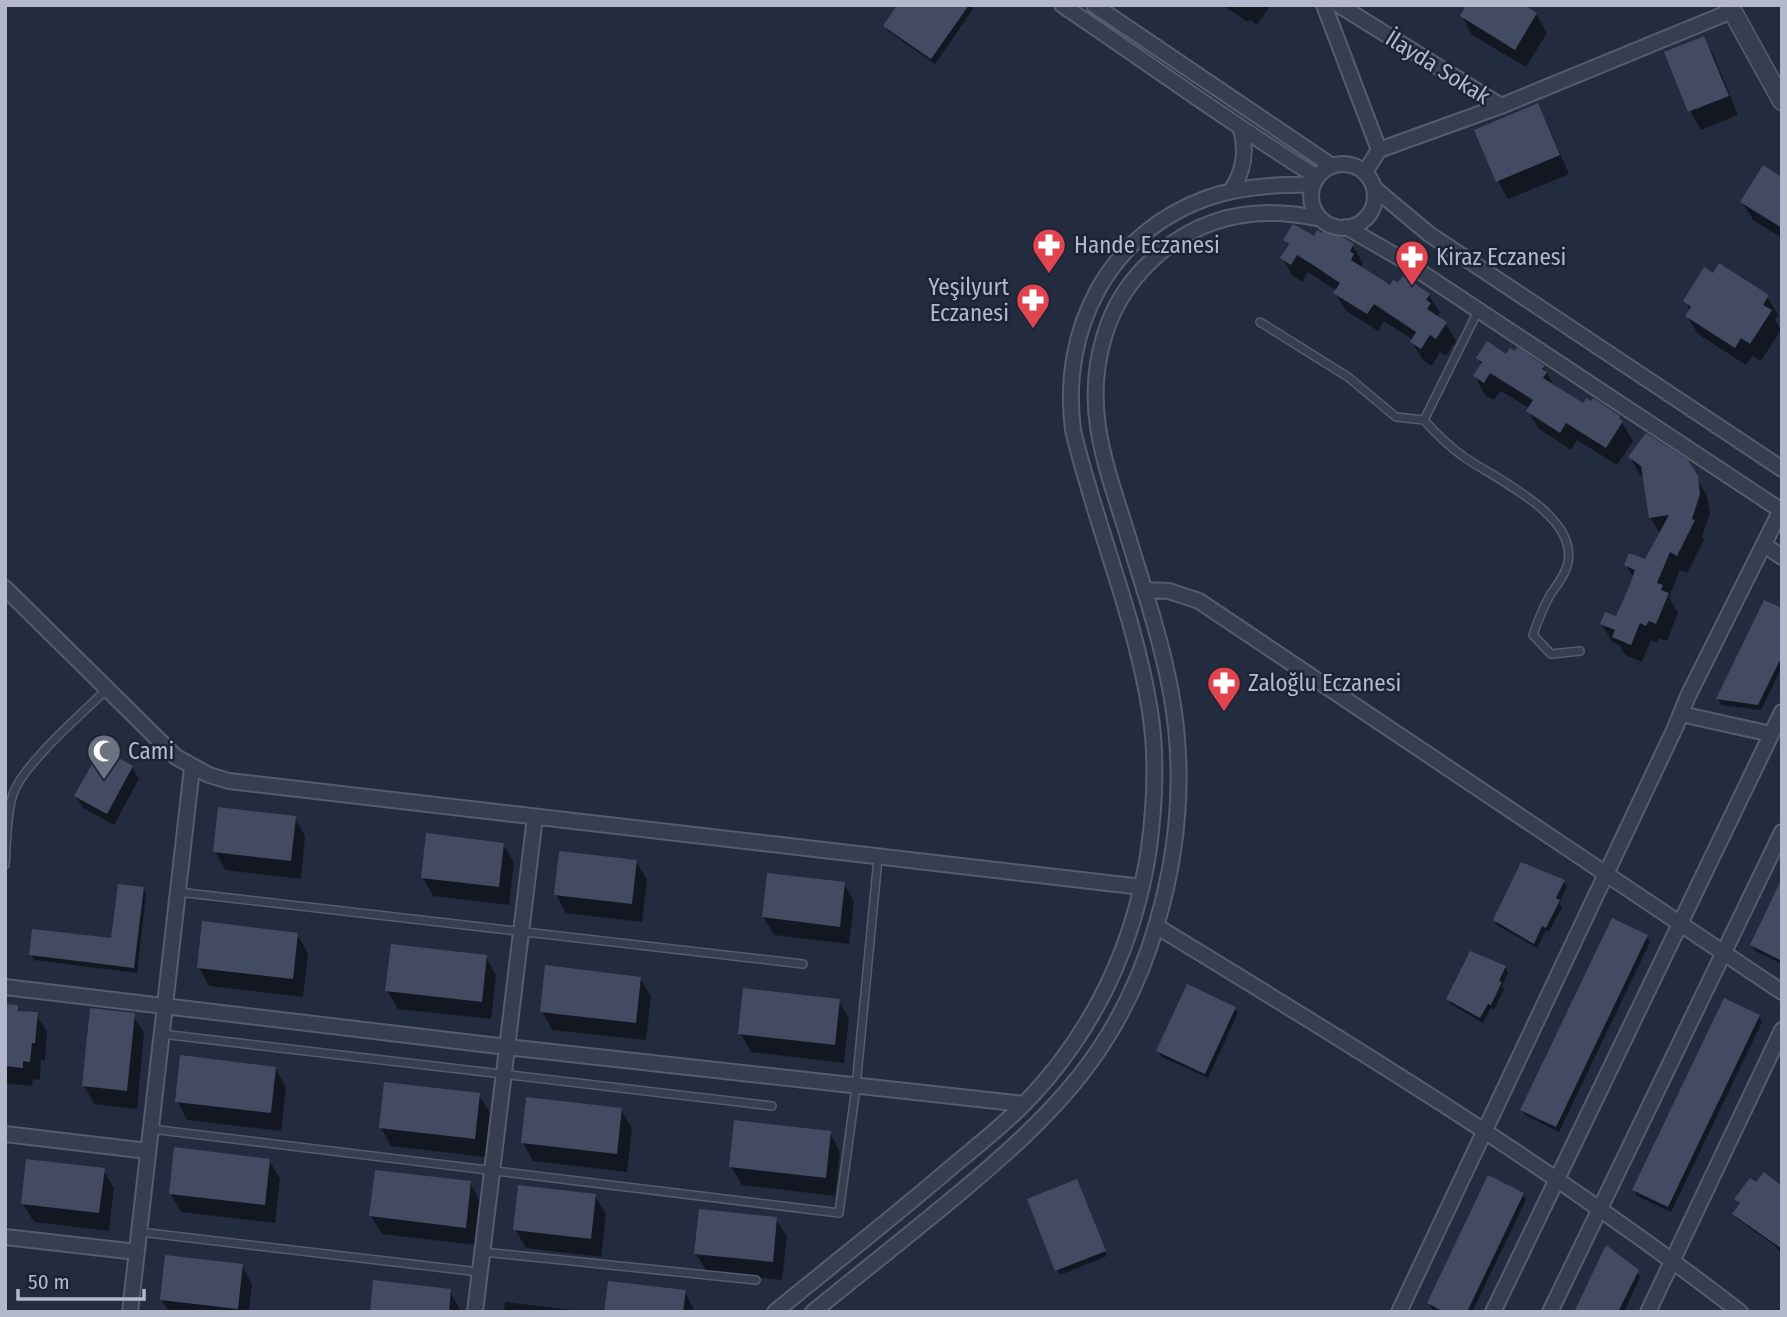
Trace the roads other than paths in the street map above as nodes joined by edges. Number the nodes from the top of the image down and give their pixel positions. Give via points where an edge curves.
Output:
1 (1062, 5) edge
2 (1094, 5) edge
3 (1324, 5) edge
4 (1339, 5) edge
5 (1730, 8) edge
6 (1782, 101) edge
7 (1501, 106) junction
8 (1241, 129) junction
9 (1379, 150) junction
10 (1332, 166) junction
11 (1365, 173) junction
12 (1315, 181) junction
13 (1374, 188) junction
14 (1231, 191) junction
15 (1321, 219) junction
16 (1346, 227) junction
17 (1479, 310) junction
18 (1260, 322) dead end
19 (1424, 420) junction
20 (1782, 469) edge
21 (1781, 510) edge
22 (1763, 545) junction
23 (1782, 557) edge
24 (5, 588) edge
25 (1144, 590) junction
26 (1580, 651) dead end
27 (107, 689) junction
28 (1782, 712) edge
29 (1681, 714) junction
30 (1771, 734) junction
31 (192, 768) junction
32 (535, 817) junction
33 (1782, 832) edge
34 (878, 858) junction
35 (5, 865) edge
36 (1605, 875) junction
37 (1142, 887) junction
38 (178, 892) junction
39 (1680, 924) junction
40 (1156, 926) junction
41 (521, 932) junction
42 (1723, 954) junction
43 (803, 964) dead end
44 (5, 987) edge
45 (1782, 992) edge
46 (164, 1005) junction
47 (1782, 1030) edge
48 (161, 1034) junction
49 (507, 1047) junction
50 (503, 1074) junction
51 (856, 1087) junction
52 (1024, 1104) junction
53 (772, 1106) dead end
54 (150, 1129) junction
55 (1484, 1131) junction
56 (5, 1134) edge
57 (148, 1151) junction
58 (492, 1170) junction
59 (1556, 1180) junction
60 (1600, 1209) junction
61 (139, 1232) junction
62 (5, 1237) edge
63 (136, 1252) junction
64 (482, 1252) junction
65 (1673, 1260) junction
66 (479, 1272) junction
67 (756, 1280) dead end
68 (130, 1312) edge
69 (474, 1312) edge
70 (775, 1312) edge
71 (813, 1312) edge
72 (1399, 1312) edge
73 (1493, 1312) edge
74 (1550, 1312) edge
75 (1648, 1312) edge
76 (1740, 1312) edge

1 - 8 street
2 - 10 street
3 - 9 street
4 - 7 street, İlayda Sokak
5 - 6 street
5 - 7 street
7 - 9 street
8 - 12 street
8 - 14 street via 1244,158
9 - 11 street
10 - 11 street via 1349,164
10 - 12 street
11 - 13 street
12 - 14 street
12 - 15 street via 1312,203
13 - 16 street via 1369,214
13 - 20 street via 1429,233
14 - 37 street via 1175,213 1122,256 1085,315 1072,369 1073,430 1151,714 1154,801
15 - 16 street
15 - 25 street via 1265,212 1205,224 1158,255 1117,302 1098,359 1094,396 1103,456
16 - 17 street
17 - 19 lane
17 - 21 street
18 - 19 lane via 1348,377 1396,417
19 - 26 lane via 1461,455 1521,492 1564,532 1568,564 1534,635 1551,654
21 - 22 street
22 - 23 street
22 - 29 street
24 - 27 street
25 - 36 street via 1169,591 1199,601
25 - 40 street via 1170,691 1178,757 1175,847
27 - 31 street
27 - 35 lane via 31,765 18,784 10,808
28 - 30 street
29 - 30 street
29 - 36 street
30 - 39 street
31 - 32 street via 229,781
31 - 38 street
32 - 34 street
32 - 41 street
33 - 42 street
34 - 37 street
34 - 51 lane
36 - 39 street
36 - 55 street
37 - 52 street via 1123,951 1102,999 1066,1055
38 - 41 lane
38 - 46 street
39 - 42 street
39 - 59 street
40 - 55 street
40 - 71 street via 1119,1018 1062,1098 1010,1151
41 - 43 lane
41 - 49 street
42 - 45 street
42 - 60 street
44 - 46 street
46 - 48 street
46 - 49 street
47 - 65 street
48 - 50 lane
48 - 54 street
49 - 50 street
49 - 51 street
50 - 53 lane
50 - 58 street
51 - 52 street
51 - 58 lane via 839,1213
52 - 70 street
54 - 57 street
54 - 58 lane
55 - 59 street
55 - 72 street
56 - 57 street
57 - 61 street
58 - 64 street
59 - 60 street
59 - 73 street
60 - 65 street
60 - 74 street
61 - 63 street
61 - 66 lane
62 - 63 street
63 - 68 street
64 - 66 street
64 - 67 lane
65 - 75 street
65 - 76 street
66 - 69 street

